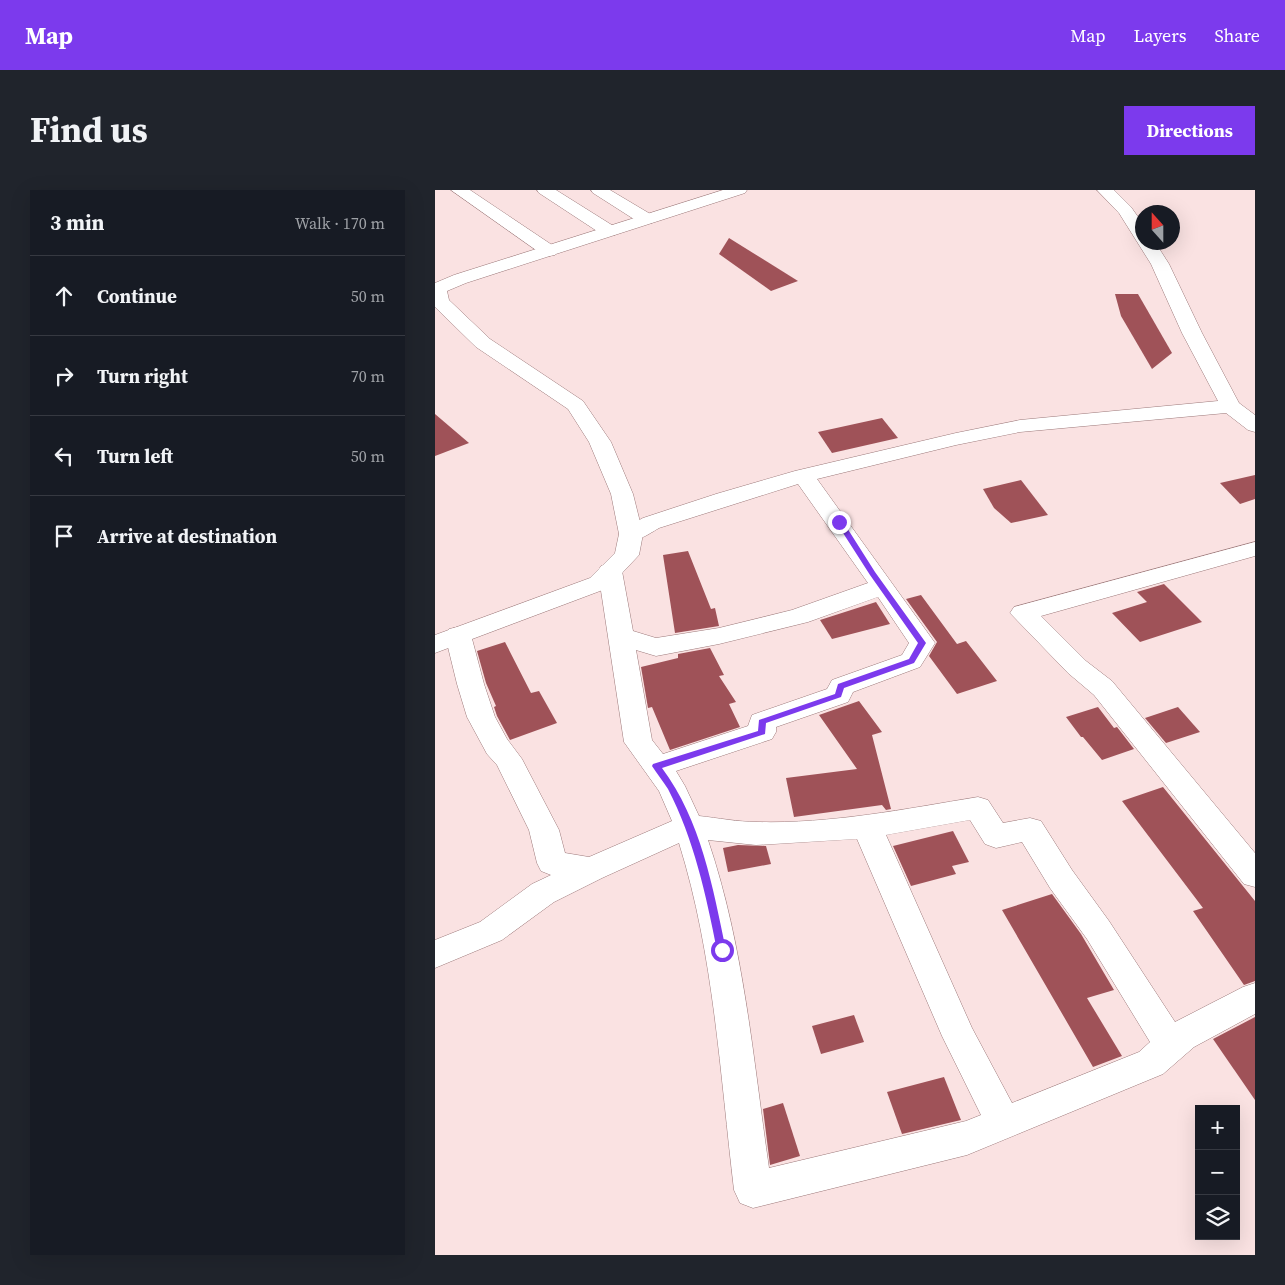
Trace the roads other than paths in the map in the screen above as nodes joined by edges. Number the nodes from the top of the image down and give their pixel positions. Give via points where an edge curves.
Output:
1 (459, 190) edge
2 (545, 190) edge
3 (599, 190) edge
4 (1105, 190) edge
5 (730, 191) edge
6 (646, 220) junction
7 (1135, 226) edge
8 (609, 231) junction
9 (1150, 250) edge
10 (549, 251) junction
11 (436, 289) edge
12 (1231, 406) junction
13 (1255, 426) edge
14 (803, 476) junction
15 (631, 534) junction
16 (1255, 549) edge
17 (610, 572) junction
18 (882, 587) junction
19 (622, 637) junction
20 (446, 640) edge
21 (656, 766) junction
22 (689, 826) junction
23 (867, 827) junction
24 (591, 868) junction
25 (1255, 875) edge
26 (435, 954) edge
27 (1255, 997) edge
28 (1171, 1045) junction
29 (1005, 1123) junction

1 - 10 street
2 - 8 street
3 - 6 street
4 - 7 street
5 - 6 street
6 - 8 street
8 - 10 street
9 - 12 street
10 - 11 street
11 - 15 street via 440,302 483,343 576,405 600,442 622,494
12 - 13 street
12 - 14 street via 1020,426
14 - 15 street via 651,523
14 - 18 street via 839,522
15 - 17 street via 627,555
16 - 25 street via 1023,613 1103,688
17 - 19 street
17 - 20 street via 599,583
18 - 19 street via 799,616 719,636 656,647
18 - 21 street via 922,643 911,661 841,686 838,695 762,722 762,732
19 - 21 street via 638,742
20 - 24 street via 498,750 507,759 544,830 552,863
21 - 22 street via 671,786
22 - 23 street via 756,834
22 - 24 street
22 - 29 street via 708,885 722,950 753,1190 967,1138
23 - 28 street via 978,808 996,836 1029,829
23 - 29 street via 959,1036
24 - 26 street via 543,893 491,931
27 - 28 street
28 - 29 street via 1151,1063

